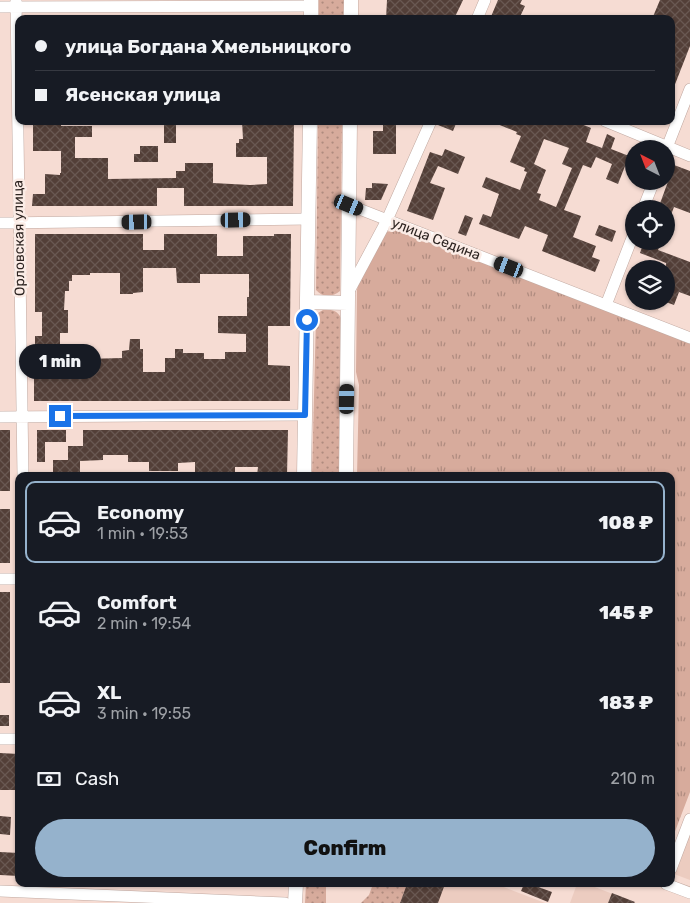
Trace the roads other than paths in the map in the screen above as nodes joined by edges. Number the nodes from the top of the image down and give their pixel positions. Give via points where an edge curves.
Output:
1 (351, 0) edge
2 (485, 0) edge
3 (16, 3) edge
4 (0, 7) edge
5 (311, 8) edge
6 (351, 15) edge
7 (479, 15) edge
8 (690, 89) edge
9 (17, 125) edge
10 (310, 125) edge
11 (350, 125) edge
12 (429, 125) edge
13 (614, 125) edge
14 (647, 140) edge
15 (670, 140) edge
16 (675, 151) edge
17 (690, 156) edge
18 (349, 205) junction
19 (309, 219) junction
20 (388, 220) junction
21 (0, 223) edge
22 (18, 223) junction
23 (627, 250) edge
24 (348, 299) junction
25 (307, 302) junction
26 (606, 305) junction
27 (690, 338) edge
28 (305, 415) junction
29 (22, 416) junction
30 (0, 417) edge
31 (23, 472) edge
32 (304, 472) edge
33 (346, 472) edge
34 (0, 579) edge
35 (15, 579) edge
36 (0, 739) edge
37 (15, 739) edge
38 (690, 819) edge
39 (675, 858) edge
40 (296, 887) edge
41 (674, 887) edge
42 (0, 891) edge
43 (690, 893) edge
44 (285, 903) edge
45 (295, 903) edge

1 - 6 main road
2 - 7 street
3 - 4 street
3 - 5 street
8 - 15 street
9 - 22 street, Орловская улица
10 - 19 main road
11 - 18 main road
12 - 20 street
13 - 14 street
16 - 17 street
18 - 20 street, улица Седина
18 - 24 main road
19 - 22 street
19 - 25 main road
20 - 24 street
20 - 26 street, улица Седина
21 - 22 street
22 - 29 street, Орловская улица
23 - 26 street
24 - 25 main road
24 - 33 main road
25 - 28 main road
26 - 27 street, улица Седина
28 - 29 street
28 - 32 main road
29 - 30 street
29 - 31 street, Орловская улица
34 - 35 street
36 - 37 street
38 - 39 street
40 - 45 main road
41 - 43 street
42 - 44 street

